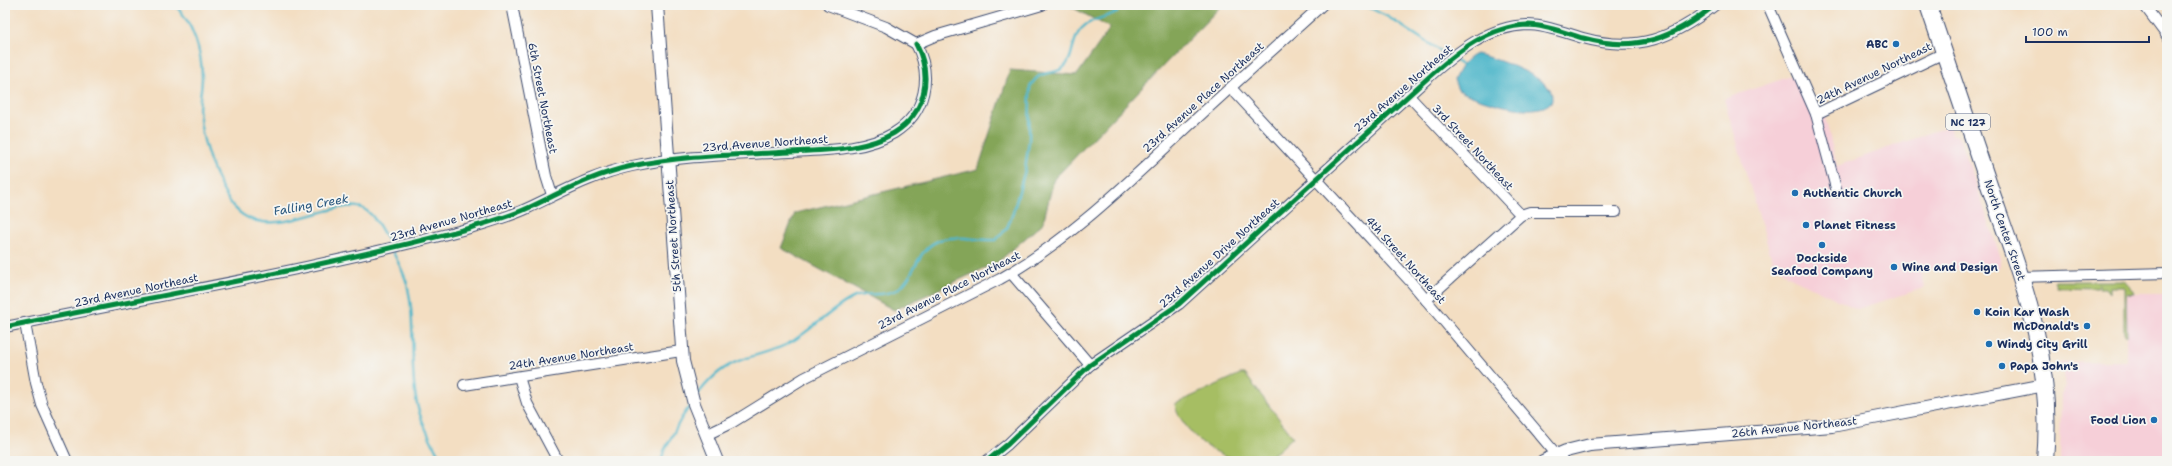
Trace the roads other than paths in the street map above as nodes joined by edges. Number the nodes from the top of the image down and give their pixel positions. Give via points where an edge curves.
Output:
1 (512, 5) edge
2 (657, 5) edge
3 (828, 5) edge
4 (1042, 5) edge
5 (1322, 5) edge
6 (1715, 5) edge
7 (1768, 5) edge
8 (1928, 5) edge
9 (2144, 5) edge
10 (2167, 36) edge
11 (916, 44) junction
12 (1944, 53) junction
13 (1231, 88) junction
14 (1408, 95) junction
15 (1816, 114) junction
16 (669, 162) junction
17 (1316, 180) junction
18 (1837, 192) dead end
19 (552, 195) junction
20 (1616, 212) dead end
21 (1521, 215) junction
22 (1011, 273) junction
23 (2167, 273) edge
24 (2022, 276) junction
25 (1426, 300) junction
26 (25, 323) junction
27 (5, 327) edge
28 (681, 351) junction
29 (1090, 365) junction
30 (519, 377) junction
31 (464, 385) dead end
32 (2045, 385) junction
33 (706, 435) junction
34 (1559, 458) edge
35 (557, 459) dead end
36 (67, 461) edge
37 (717, 461) edge
38 (987, 461) edge
39 (1543, 461) edge
40 (2045, 461) edge

1 - 19 street, 6th Street Northeast
2 - 16 street, 5th Street Northeast
3 - 11 street via 886,27
4 - 11 street via 935,36
5 - 13 street, 23rd Avenue Place Northeast
6 - 14 street, 23rd Avenue Northeast via 1674,33 1637,43 1607,43 1536,26 1503,29 1463,49
7 - 15 street
8 - 12 main road, North Center Street / NC 127
9 - 10 street
11 - 16 street, 23rd Avenue Northeast via 925,66 927,81 913,116 897,131 878,140 847,148 714,156
12 - 15 street, 24th Avenue Northeast
12 - 24 main road, North Center Street / NC 127
13 - 17 street, 4th Street Northeast
13 - 22 street, 23rd Avenue Place Northeast via 1080,224
14 - 17 street, 23rd Avenue Northeast
14 - 21 street, 3rd Street Northeast
15 - 18 street
16 - 19 street, 23rd Avenue Northeast via 614,171
16 - 28 street, 5th Street Northeast
17 - 25 street, 4th Street Northeast
17 - 29 street, 23rd Avenue Drive Northeast via 1179,304
19 - 26 street, 23rd Avenue Northeast via 506,217 414,243
20 - 21 street via 1530,212
21 - 25 street
22 - 29 street
22 - 33 street, 23rd Avenue Place Northeast via 804,378 733,422
23 - 24 street
24 - 32 main road, North Center Street / NC 127 via 2039,338
25 - 34 street, 4th Street Northeast
26 - 27 street, 23rd Avenue Northeast
26 - 36 street via 42,406
28 - 30 street, 24th Avenue Northeast
28 - 33 street, 5th Street Northeast via 687,382
29 - 38 street, 23rd Avenue Drive Northeast
30 - 31 street, 24th Avenue Northeast
30 - 35 street via 527,403
32 - 34 street, 26th Avenue Northeast via 1832,426 1605,443 1575,448
32 - 40 main road, North Center Street / NC 127
33 - 37 street, 5th Street Northeast
34 - 39 street, 26th Avenue Northeast

